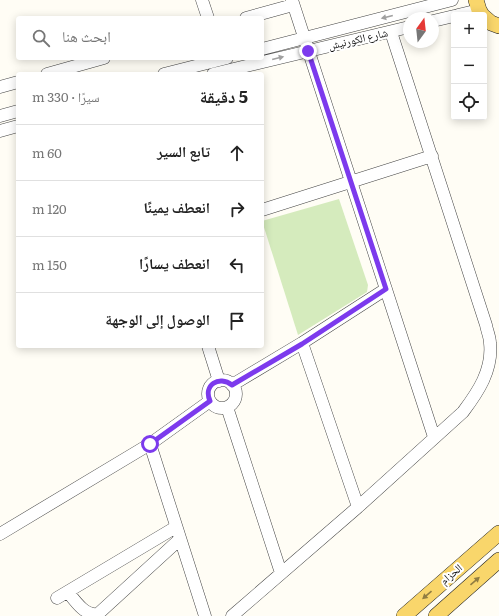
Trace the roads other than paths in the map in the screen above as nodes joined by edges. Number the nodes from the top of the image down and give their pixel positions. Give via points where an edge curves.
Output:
1 (202, 0) edge
2 (452, 0) edge
3 (293, 2) edge
4 (480, 11) edge
5 (207, 16) edge
6 (252, 16) edge
7 (451, 17) edge
8 (439, 20) edge
9 (499, 26) edge
10 (403, 29) edge
11 (390, 32) junction
12 (304, 38) junction
13 (264, 48) edge
14 (308, 51) junction
15 (97, 60) edge
16 (219, 60) edge
17 (54, 72) edge
18 (172, 72) edge
19 (224, 72) edge
20 (16, 83) edge
21 (0, 87) edge
22 (16, 112) edge
23 (0, 116) edge
24 (16, 127) edge
25 (0, 131) edge
26 (432, 156) junction
27 (351, 182) junction
28 (264, 209) edge
29 (386, 289) junction
30 (302, 344) junction
31 (209, 348) edge
32 (219, 381) junction
33 (232, 385) junction
34 (210, 401) junction
35 (227, 408) junction
36 (434, 437) junction
37 (150, 444) junction
38 (358, 507) junction
39 (176, 527) junction
40 (499, 533) edge
41 (0, 534) edge
42 (180, 539) junction
43 (499, 560) edge
44 (281, 573) junction
45 (205, 616) edge
46 (232, 616) edge
47 (404, 616) edge
48 (436, 616) edge

1 - 5 street
2 -> 12 street, شارع الكورنيش
3 - 6 street
3 - 12 street
4 - 9 main road via 491,23
7 - 8 street
10 - 11 street, شارع الكورنيش
11 - 14 street, شارع الكورنيش
11 - 26 street
12 - 13 street, شارع الكورنيش
12 - 14 street
19 -> 14 street, شارع الكورنيش
14 - 27 street
15 - 17 street
16 - 18 street
20 - 21 street
22 - 23 street
24 - 25 street
26 - 27 street
26 - 36 street via 490,343 487,370 476,395 462,412
27 - 28 street
27 - 29 street
29 - 30 street
29 - 36 street
30 - 33 street
30 - 38 street
31 - 32 street
32 - 33 street
32 - 34 street via 214,382 208,390
33 - 35 street via 236,398
34 - 35 street via 218,408
34 - 37 street
35 - 44 street
36 - 38 street
37 - 39 street
37 - 41 street
38 - 44 street
39 - 42 street
39 - 42 street via 63,595 93,616 98,614
40 -> 47 main road, الحزام
42 - 45 street
48 -> 43 main road
44 - 46 street

